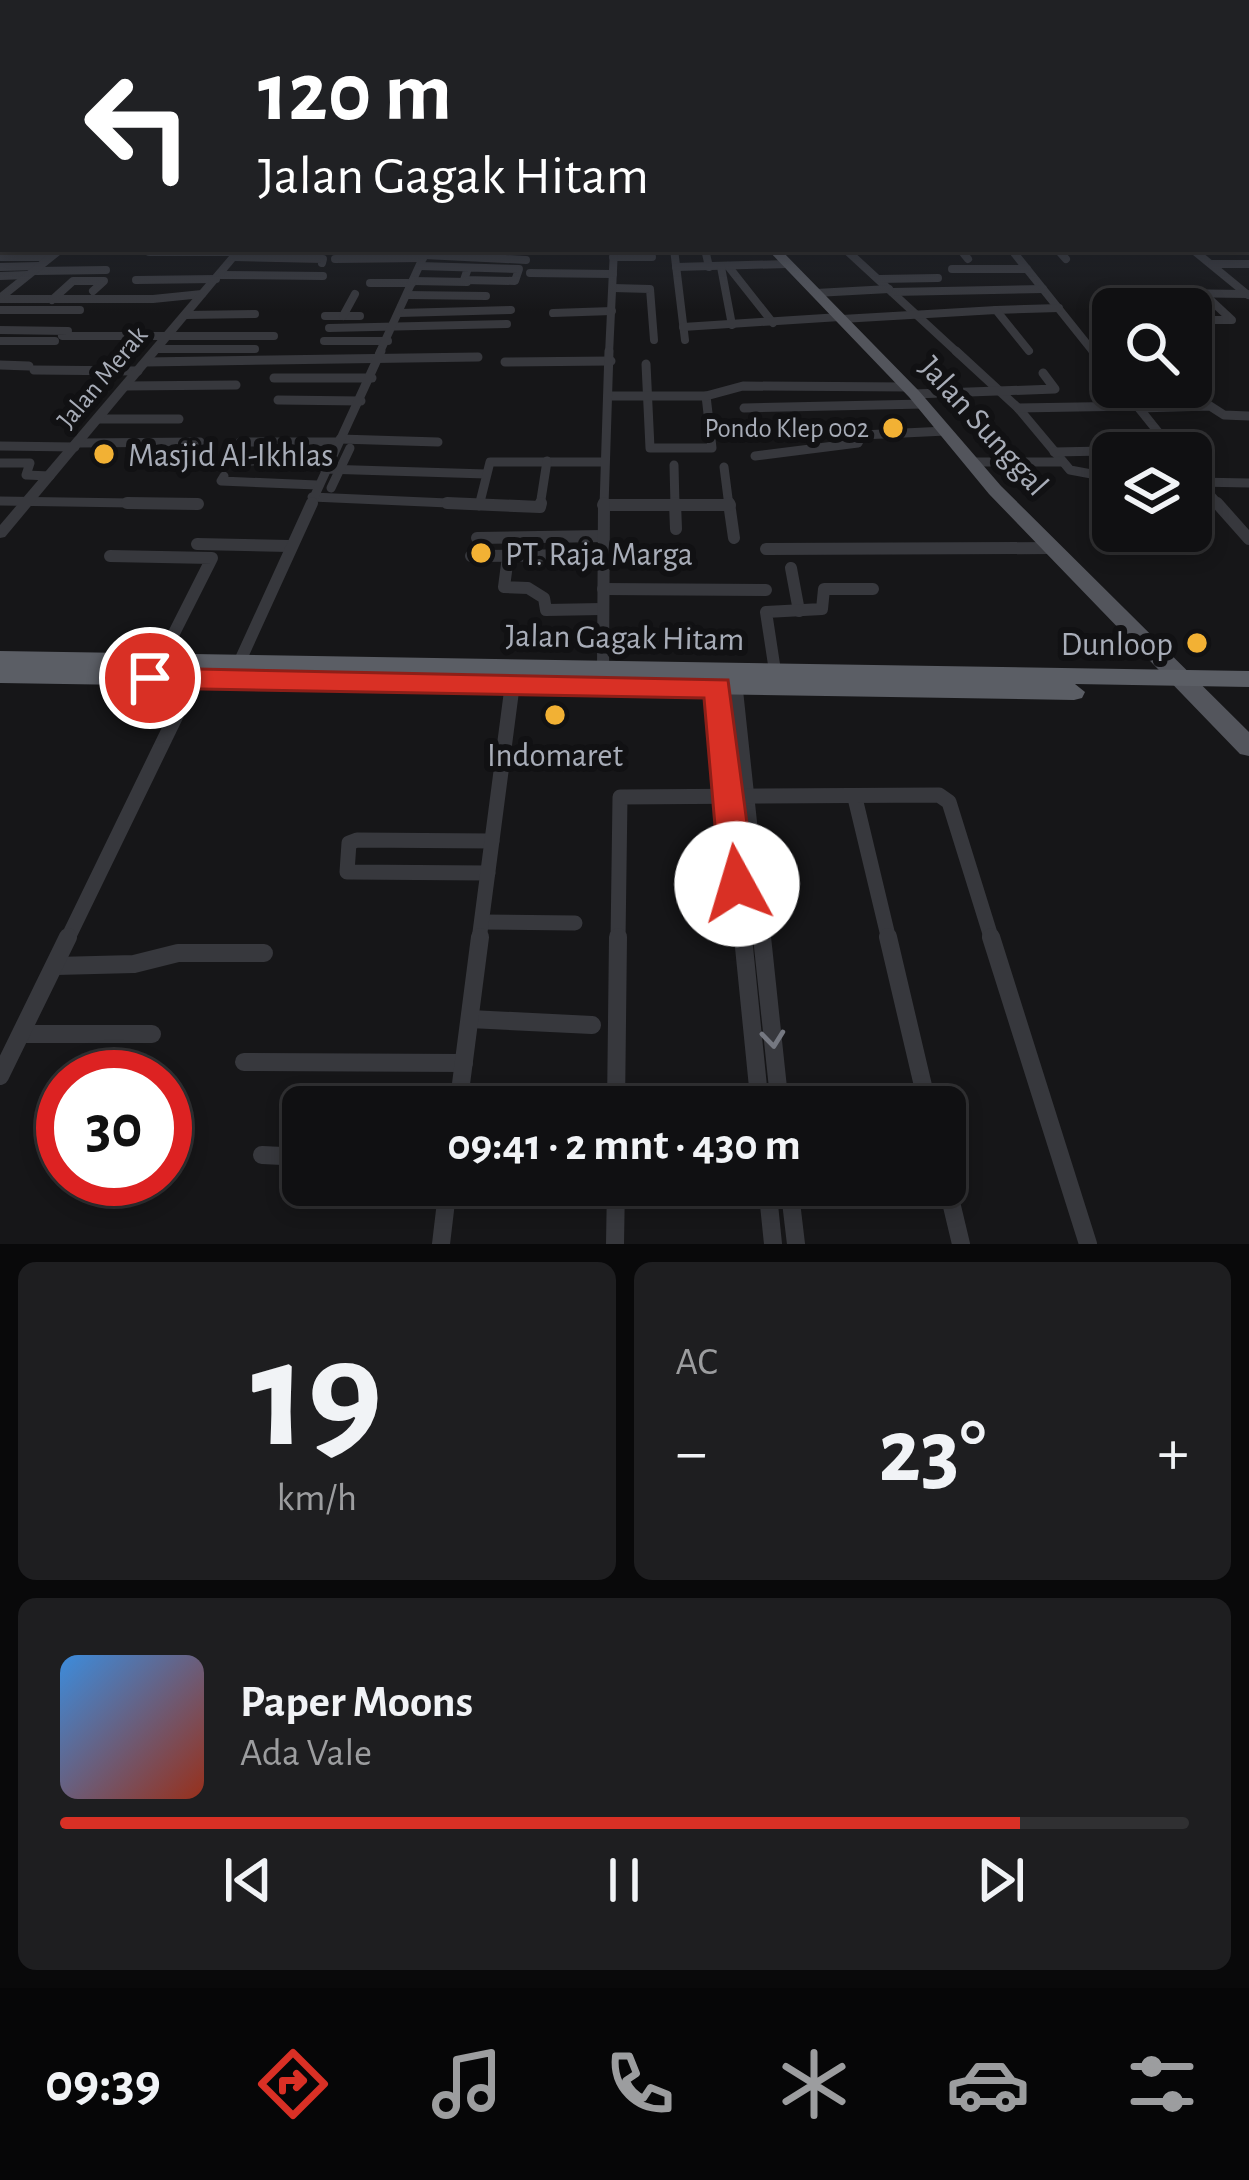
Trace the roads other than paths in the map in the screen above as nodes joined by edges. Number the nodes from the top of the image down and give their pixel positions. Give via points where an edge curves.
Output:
1 (57, 252) edge
2 (149, 252) dead end
3 (611, 252) edge
4 (674, 252) edge
5 (707, 252) edge
6 (776, 252) edge
7 (848, 252) edge
8 (962, 252) edge
9 (1013, 252) edge
10 (1059, 252) edge
11 (1196, 252) edge
12 (238, 253) edge
13 (0, 257) edge
14 (51, 257) junction
15 (424, 257) edge
16 (652, 257) dead end
17 (526, 260) dead end
18 (968, 260) dead end
19 (1066, 260) dead end
20 (339, 261) dead end
21 (322, 262) dead end
22 (787, 264) junction
23 (1211, 264) junction
24 (1249, 264) edge
25 (676, 267) junction
26 (719, 267) junction
27 (468, 268) junction
28 (106, 269) dead end
29 (952, 269) dead end
30 (1027, 269) junction
31 (34, 271) junction
32 (530, 273) dead end
33 (613, 274) junction
34 (0, 275) edge
35 (323, 276) dead end
36 (938, 278) dead end
37 (879, 279) junction
38 (413, 282) junction
39 (20, 283) junction
40 (134, 283) dead end
41 (212, 283) junction
42 (370, 283) dead end
43 (510, 283) dead end
44 (613, 288) junction
45 (1043, 289) junction
46 (93, 291) dead end
47 (890, 291) junction
48 (355, 293) dead end
49 (816, 293) junction
50 (1212, 293) edge
51 (1246, 294) edge
52 (407, 296) junction
53 (486, 296) dead end
54 (0, 299) edge
55 (52, 300) junction
56 (1212, 301) edge
57 (1059, 308) junction
58 (0, 310) edge
59 (80, 310) dead end
60 (511, 310) dead end
61 (996, 310) junction
62 (612, 311) junction
63 (912, 312) junction
64 (255, 314) dead end
65 (553, 314) dead end
66 (185, 315) junction
67 (326, 316) dead end
68 (343, 316) junction
69 (397, 318) junction
70 (842, 318) junction
71 (1212, 320) edge
72 (773, 323) junction
73 (507, 324) dead end
74 (733, 325) junction
75 (683, 326) junction
76 (329, 328) dead end
77 (0, 330) edge
78 (274, 336) dead end
79 (167, 337) junction
80 (654, 340) dead end
81 (685, 340) dead end
82 (0, 341) edge
83 (56, 341) dead end
84 (324, 341) dead end
85 (388, 341) junction
86 (1092, 347) edge
87 (156, 349) junction
88 (255, 349) dead end
89 (1030, 351) dead end
90 (382, 356) junction
91 (478, 358) dead end
92 (610, 361) junction
93 (505, 362) dead end
94 (646, 364) dead end
95 (0, 365) edge
96 (142, 367) junction
97 (1043, 373) dead end
98 (274, 378) dead end
99 (372, 379) junction
100 (236, 385) dead end
101 (125, 386) junction
102 (999, 390) junction
103 (649, 395) junction
104 (915, 395) junction
105 (608, 396) junction
106 (706, 396) junction
107 (278, 400) dead end
108 (361, 401) junction
109 (1092, 407) edge
110 (1212, 407) edge
111 (744, 408) dead end
112 (1018, 408) junction
113 (1139, 408) edge
114 (1249, 416) edge
115 (179, 418) dead end
116 (99, 419) junction
117 (747, 429) dead end
118 (946, 431) junction
119 (1158, 432) edge
120 (862, 435) junction
121 (200, 442) dead end
122 (240, 442) dead end
123 (438, 442) dead end
124 (342, 443) junction
125 (77, 445) junction
126 (0, 446) edge
127 (1092, 451) edge
128 (1054, 452) junction
129 (754, 456) dead end
130 (218, 461) dead end
131 (547, 461) junction
132 (970, 461) junction
133 (604, 462) junction
134 (1063, 462) junction
135 (0, 463) edge
136 (326, 465) junction
137 (674, 465) dead end
138 (724, 466) dead end
139 (341, 469) junction
140 (486, 474) junction
141 (50, 476) junction
142 (224, 476) dead end
143 (1092, 476) edge
144 (1212, 480) edge
145 (1249, 483) edge
146 (331, 488) dead end
147 (314, 491) junction
148 (1212, 499) edge
149 (0, 501) edge
150 (29, 501) junction
151 (197, 504) dead end
152 (603, 505) junction
153 (675, 506) junction
154 (730, 506) junction
155 (479, 507) junction
156 (676, 529) dead end
157 (0, 534) edge
158 (603, 536) junction
159 (477, 538) dead end
160 (734, 538) dead end
161 (1249, 539) edge
162 (197, 544) dead end
163 (290, 546) junction
164 (1052, 548) junction
165 (766, 549) dead end
166 (603, 555) junction
167 (110, 556) dead end
168 (471, 556) dead end
169 (507, 564) dead end
170 (791, 568) dead end
171 (603, 589) junction
172 (873, 589) dead end
173 (766, 590) dead end
174 (602, 609) junction
175 (799, 610) junction
176 (0, 659) edge
177 (160, 662) junction
178 (239, 663) junction
179 (602, 669) junction
180 (775, 671) junction
181 (376, 673) junction
182 (0, 675) edge
183 (194, 679) junction
184 (1249, 679) edge
185 (512, 683) junction
186 (1183, 684) junction
187 (1249, 692) edge
188 (727, 697) junction
189 (1249, 747) edge
190 (737, 798) junction
191 (855, 798) junction
192 (492, 841) junction
193 (488, 874) junction
194 (482, 922) junction
195 (575, 923) dead end
196 (264, 953) dead end
197 (56, 966) junction
198 (756, 971) junction
199 (470, 1018) junction
200 (592, 1024) dead end
201 (23, 1034) junction
202 (152, 1034) dead end
203 (244, 1062) dead end
204 (464, 1064) junction
205 (0, 1075) edge
206 (461, 1086) edge
207 (616, 1086) edge
208 (759, 1086) edge
209 (776, 1086) edge
210 (923, 1086) edge
211 (262, 1155) dead end
212 (282, 1156) edge
213 (446, 1206) edge
214 (616, 1206) edge
215 (769, 1206) edge
216 (791, 1206) edge
217 (952, 1206) edge
218 (441, 1244) edge
219 (615, 1244) edge
220 (773, 1244) edge
221 (796, 1244) edge
222 (961, 1244) edge
223 (1088, 1244) edge

1 - 14 street
2 - 12 street
3 - 16 street
3 - 33 street
4 - 25 street
5 - 26 street
6 - 22 main road, Jalan Sunggal
7 - 37 street
8 - 18 street
9 - 30 street
10 - 19 street
11 - 23 street
12 - 21 street
12 - 41 street, Jalan Merak
13 - 14 street
14 - 31 street
15 - 17 street
15 - 20 street
15 - 27 street
15 - 38 street
22 - 26 street
22 - 49 main road, Jalan Sunggal
23 - 24 street
23 - 51 street
25 - 26 street
25 - 75 street
26 - 72 street
26 - 74 street
27 - 27 street via 518,268 519,269 514,281 464,280
28 - 31 street
29 - 30 street
30 - 45 street
31 - 34 street
31 - 39 street
32 - 33 street
33 - 44 street
34 - 39 street
35 - 41 street
36 - 37 street
37 - 47 street
38 - 42 street
38 - 43 street
38 - 52 street
39 - 54 street
40 - 41 street
41 - 55 street
41 - 66 street, Jalan Merak
44 - 62 street
44 - 80 street via 649,289
45 - 47 street
45 - 57 street
46 - 55 street via 104,281 74,281
47 - 49 street
47 - 63 street
48 - 68 street
49 - 70 main road, Jalan Sunggal
50 - 51 street
52 - 53 street
52 - 69 street
54 - 55 street
56 - 71 street via 1232,319
57 - 61 street
57 - 86 street
58 - 59 street
60 - 69 street
61 - 63 street
61 - 89 street
62 - 65 street
62 - 92 street
63 - 70 street
63 - 102 street
64 - 66 street
66 - 79 street, Jalan Merak
67 - 68 street
68 - 69 street
69 - 73 street
69 - 76 street
69 - 85 street
70 - 72 street
70 - 104 main road, Jalan Sunggal
72 - 74 street
74 - 75 street
75 - 81 street
77 - 79 street
78 - 79 street
79 - 87 street, Jalan Merak
82 - 83 street
84 - 85 street
85 - 90 street
87 - 88 street
87 - 96 street, Jalan Merak
90 - 91 street
90 - 96 street
90 - 99 street
92 - 93 street
92 - 105 street
94 - 103 street
95 - 96 street
96 - 101 street, Jalan Merak
97 - 102 street via 1055,389
98 - 99 street
99 - 108 street
100 - 101 street
101 - 116 street, Jalan Merak
102 - 104 street
102 - 112 street
103 - 105 street
103 - 106 street
103 - 106 street via 650,448 704,450 712,446
104 - 106 street via 743,386
104 - 111 street
104 - 118 main road, Jalan Sunggal
105 - 133 street
107 - 108 street
108 - 124 street
109 - 112 street
110 - 114 street
112 - 128 street
113 - 119 street
115 - 116 street
116 - 125 street, Jalan Merak
117 - 120 street
118 - 120 street
118 - 132 main road, Jalan Sunggal
120 - 129 street via 858,443
121 - 125 street
122 - 124 street
123 - 124 street
124 - 136 street
124 - 139 street
125 - 126 street
125 - 141 street, Jalan Merak
127 - 128 street
128 - 134 street
130 - 136 street
131 - 133 street
131 - 140 street via 491,461
131 - 155 street via 540,514
132 - 134 street
132 - 164 main road, Jalan Sunggal
133 - 152 street
134 - 143 street
135 - 141 street via 31,464 26,475
136 - 139 street
136 - 147 street
137 - 153 street
138 - 154 street
139 - 140 street
139 - 146 street
140 - 155 street
141 - 150 street, Jalan Merak
142 - 147 street
144 - 145 street
147 - 155 street
147 - 163 street
148 - 161 street
149 - 150 street
150 - 151 street
150 - 157 street, Jalan Merak
152 - 153 street
152 - 158 street
153 - 154 street
153 - 156 street
154 - 160 street
158 - 159 street
158 - 166 street
162 - 163 street
163 - 178 street
164 - 165 street
164 - 186 main road, Jalan Sunggal
166 - 168 street
166 - 171 street
167 - 177 street via 212,558
169 - 174 street via 504,587 529,588 546,610
170 - 175 street
171 - 173 street
171 - 174 street
172 - 175 street via 824,589 824,608
174 - 179 street
175 - 180 street via 764,615
176 - 177 highway, Jalan Gagak Hitam
177 - 178 highway, Jalan Gagak Hitam
178 - 181 highway, Jalan Gagak Hitam
179 - 180 highway, Jalan Gagak Hitam
179 - 181 highway, Jalan Gagak Hitam
180 - 186 highway, Jalan Gagak Hitam
181 - 183 highway, Jalan Gagak Hitam
181 - 185 highway, Jalan Gagak Hitam
182 - 183 highway, Jalan Gagak Hitam
183 - 197 street
184 - 186 highway, Jalan Gagak Hitam
185 - 188 highway, Jalan Gagak Hitam
185 - 192 street
186 - 187 highway, Jalan Gagak Hitam
186 - 188 highway, Jalan Gagak Hitam
186 - 189 main road, Jalan Sunggal
188 - 190 street
190 - 191 street
190 - 198 street
190 - 207 street via 618,799
191 - 210 street
191 - 223 street via 940,795 949,802
192 - 193 street
192 - 193 street via 357,840 344,868
193 - 194 street
194 - 195 street
194 - 199 street
196 - 197 street
197 - 201 street
198 - 208 street
198 -> 209 street
199 - 200 street
199 - 204 street
201 - 202 street
201 - 205 street
203 - 204 street
204 - 206 street
211 - 212 street
213 - 218 street
214 - 219 street
215 - 220 street
216 - 221 street
217 - 222 street

